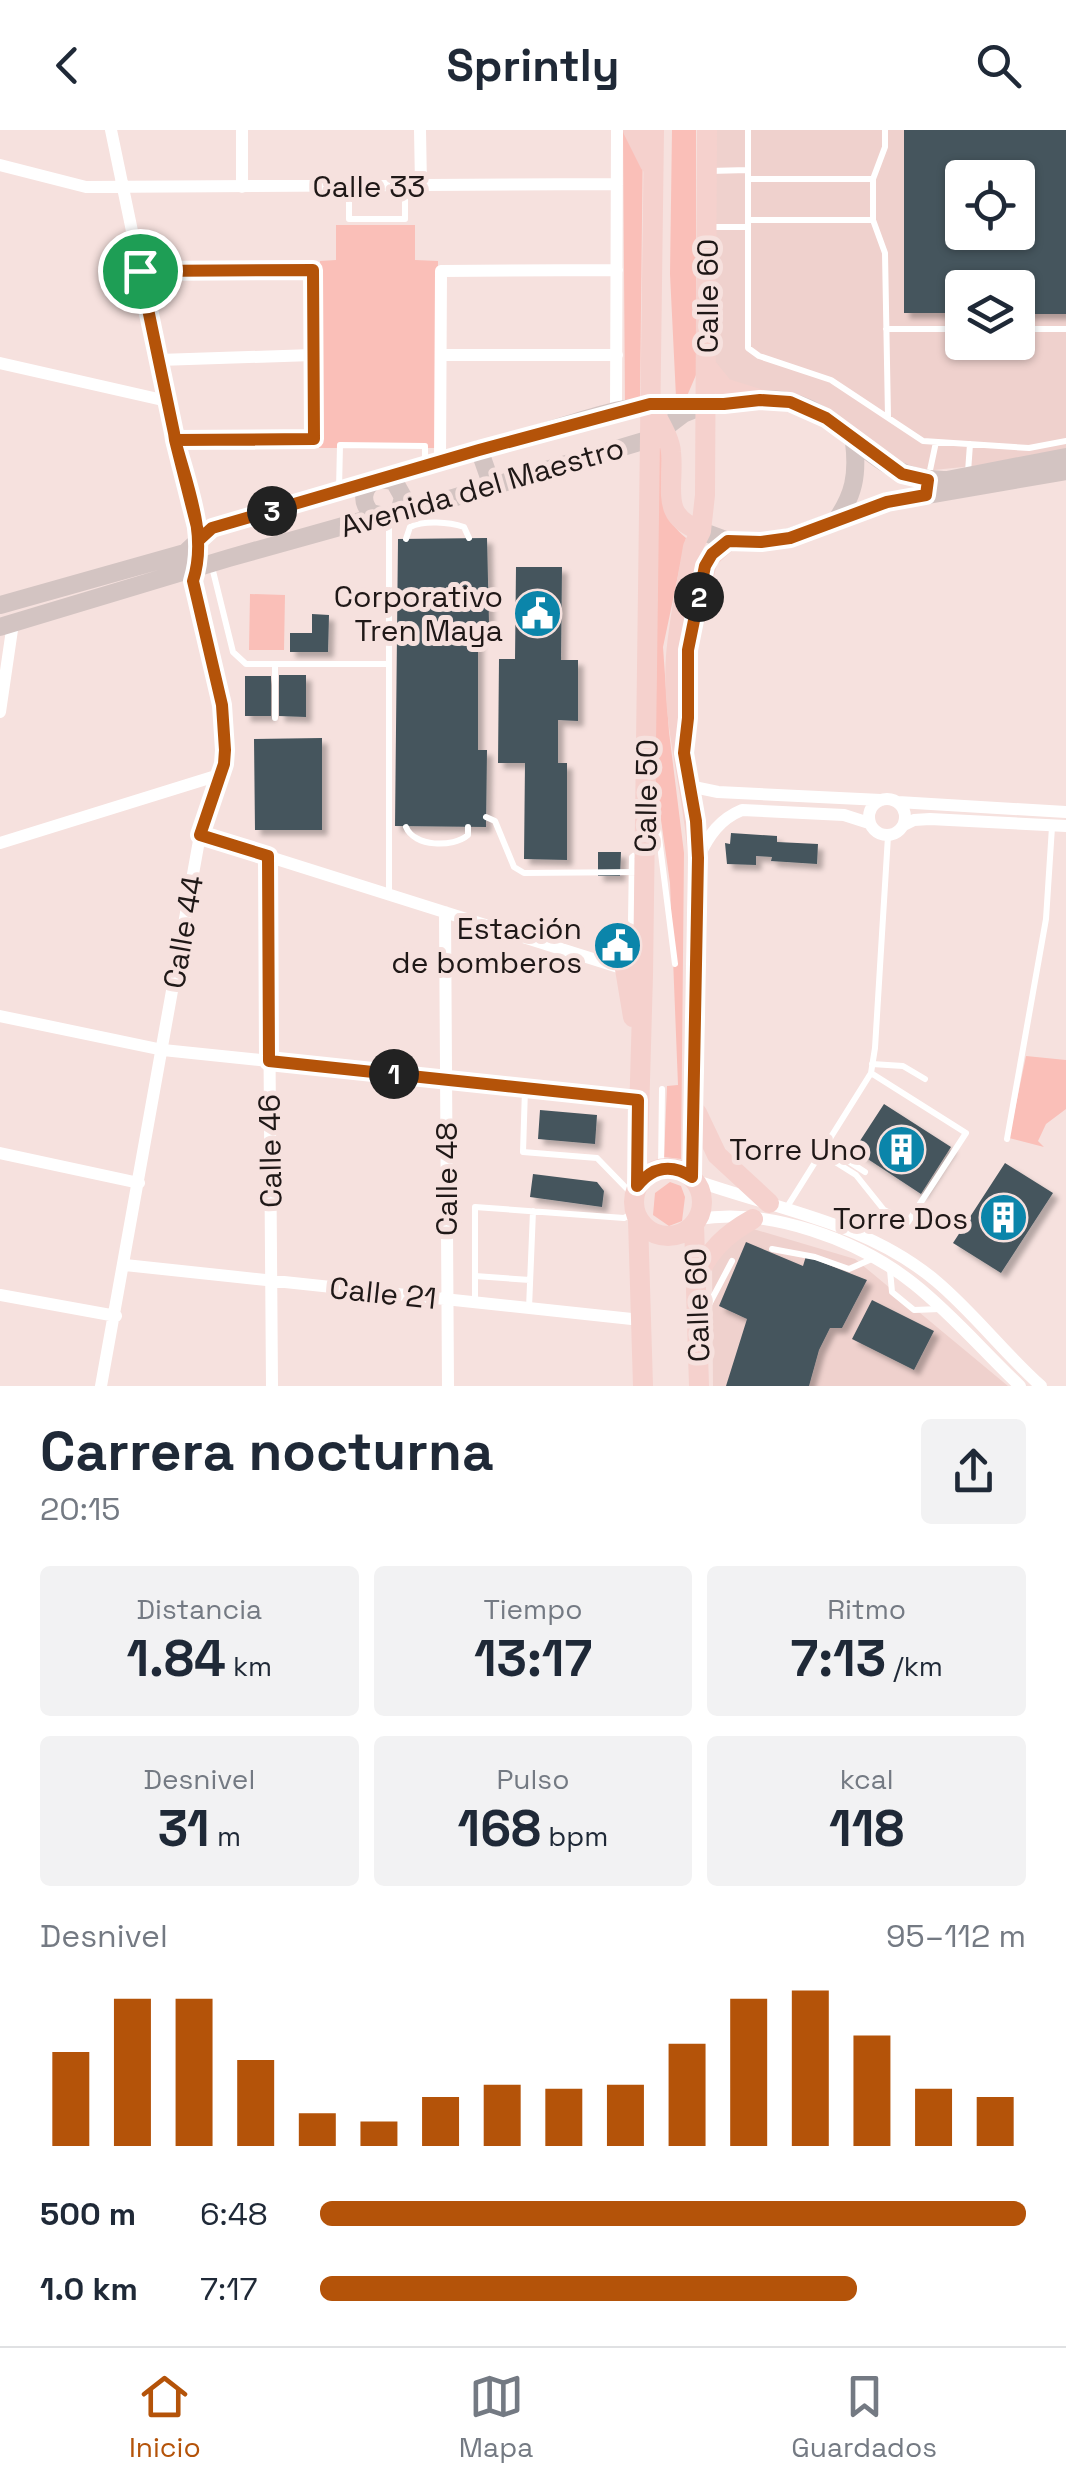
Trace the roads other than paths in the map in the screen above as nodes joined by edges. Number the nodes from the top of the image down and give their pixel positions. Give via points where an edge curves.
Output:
1 (110, 130) edge
2 (242, 130) edge
3 (420, 130) edge
4 (617, 130) edge
5 (633, 130) edge
6 (654, 130) edge
7 (748, 130) edge
8 (886, 130) edge
9 (707, 131) edge
10 (0, 166) edge
11 (707, 171) junction
12 (654, 172) junction
13 (748, 174) junction
14 (873, 178) junction
15 (616, 184) junction
16 (420, 185) junction
17 (349, 186) junction
18 (405, 186) junction
19 (242, 187) junction
20 (122, 188) junction
21 (873, 220) junction
22 (748, 224) junction
23 (707, 228) junction
24 (617, 270) junction
25 (140, 271) junction
26 (886, 328) junction
27 (945, 328) edge
28 (1035, 328) edge
29 (1066, 329) edge
30 (440, 354) junction
31 (617, 354) junction
32 (313, 355) junction
33 (158, 360) junction
34 (0, 363) edge
35 (707, 367) junction
36 (760, 400) junction
37 (167, 401) junction
38 (650, 404) junction
39 (706, 404) junction
40 (616, 412) junction
41 (888, 418) junction
42 (656, 434) junction
43 (175, 440) junction
44 (1066, 440) edge
45 (854, 442) junction
46 (936, 442) junction
47 (970, 444) junction
48 (1014, 446) junction
49 (479, 450) junction
50 (1066, 457) edge
51 (433, 463) junction
52 (1066, 470) edge
53 (994, 477) junction
54 (378, 480) junction
55 (968, 482) junction
56 (492, 486) junction
57 (927, 488) junction
58 (340, 491) junction
59 (389, 517) junction
60 (835, 523) junction
61 (701, 531) junction
62 (469, 538) dead end
63 (200, 539) junction
64 (406, 539) dead end
65 (728, 541) junction
66 (204, 566) junction
67 (0, 606) edge
68 (6, 625) edge
69 (276, 664) junction
70 (389, 664) junction
71 (0, 712) edge
72 (275, 718) dead end
73 (684, 753) junction
74 (646, 762) junction
75 (219, 774) junction
76 (689, 786) junction
77 (880, 800) junction
78 (898, 802) junction
79 (1066, 812) edge
80 (486, 817) dead end
81 (869, 823) junction
82 (904, 825) junction
83 (406, 826) dead end
84 (1059, 826) edge
85 (468, 827) dead end
86 (200, 835) junction
87 (888, 836) junction
88 (0, 843) edge
89 (268, 856) junction
90 (698, 858) junction
91 (638, 872) junction
92 (389, 894) junction
93 (445, 912) junction
94 (675, 964) dead end
95 (634, 972) junction
96 (0, 1016) edge
97 (162, 1050) junction
98 (269, 1061) junction
99 (872, 1068) junction
100 (446, 1079) junction
101 (925, 1080) dead end
102 (525, 1088) junction
103 (662, 1089) dead end
104 (638, 1100) junction
105 (693, 1101) junction
106 (1006, 1139) dead end
107 (823, 1150) junction
108 (0, 1153) edge
109 (661, 1169) junction
110 (865, 1172) dead end
111 (693, 1179) junction
112 (139, 1183) junction
113 (636, 1204) junction
114 (778, 1205) junction
115 (533, 1211) junction
116 (753, 1219) junction
117 (696, 1222) junction
118 (772, 1249) dead end
119 (874, 1258) junction
120 (732, 1261) dead end
121 (125, 1265) junction
122 (890, 1267) junction
123 (476, 1276) junction
124 (530, 1280) junction
125 (696, 1280) junction
126 (272, 1281) junction
127 (0, 1295) edge
128 (446, 1299) junction
129 (475, 1302) junction
130 (529, 1308) junction
131 (942, 1308) junction
132 (116, 1316) junction
133 (641, 1320) junction
134 (697, 1332) junction
135 (100, 1386) edge
136 (272, 1386) edge
137 (448, 1386) edge
138 (644, 1386) edge
139 (699, 1386) edge
140 (1020, 1386) edge
141 (1040, 1386) edge

1 - 20 street, Calle 44
2 - 19 street
3 - 16 street
4 - 15 street
5 - 12 main road
6 - 12 main road
7 - 13 lane
8 - 14 lane
9 - 11 main road, Calle 60
10 - 20 street, Calle 33 via 86,188
11 - 13 lane
11 - 23 main road, Calle 60
12 - 38 main road
13 - 14 lane
13 - 22 lane
14 - 21 lane
15 - 16 street, Calle 33
15 - 24 street
16 - 18 street, Calle 33
17 - 18 street, Calle 33
17 - 18 lane via 349,219 405,219
17 - 19 street, Calle 33
19 - 20 street, Calle 33
20 - 25 street, Calle 44
21 - 22 lane
21 - 26 lane via 885,253
22 - 23 lane
22 - 41 lane via 748,348 831,380
23 - 35 main road, Calle 60
24 - 30 street via 441,271
24 - 31 street
25 - 32 street via 313,270
25 - 33 street, Calle 44
26 - 27 lane
26 - 41 lane
28 - 29 lane
30 - 31 street
30 - 51 street
31 - 40 street
32 - 33 street
32 - 43 street via 314,439
33 - 37 street, Calle 44
34 - 37 street
35 - 36 main road via 724,388
35 - 39 main road, Calle 60
36 - 39 street
36 - 45 street via 814,411
37 - 43 street, Calle 44
38 - 39 street, Avenida del Maestro
38 - 40 street, Avenida del Maestro
38 - 42 main road
39 - 42 street, Avenida del Maestro
39 - 61 main road, Calle 60
40 - 49 street, Avenida del Maestro
41 - 46 lane
42 - 56 street, Avenida del Maestro
42 - 61 main road via 671,448 672,510 683,525
42 - 74 main road, Calle 50
43 - 63 street, Calle 44
44 - 48 lane
45 - 57 street
45 - 60 street via 853,493
46 - 47 lane
46 - 57 lane
47 - 48 lane
47 - 55 lane
48 - 53 lane
49 - 51 street, Avenida del Maestro
49 - 56 street
50 - 53 street
51 - 54 street, Avenida del Maestro
51 - 58 lane via 425,446 340,446
52 - 53 street
53 - 55 street
54 - 58 street, Avenida del Maestro
54 - 59 street via 364,502 371,513
54 - 59 street via 398,485 403,497
55 - 57 street
56 - 59 street, Avenida del Maestro
57 - 60 street
58 - 63 street, Avenida del Maestro via 212,528
59 - 66 street, Avenida del Maestro
59 - 70 lane
60 - 65 street via 790,538
61 - 65 street
61 - 73 main road, Calle 60 via 692,547 676,658
62 - 64 lane via 458,524 420,523
63 - 66 street, Calle 44
63 - 67 street, Avenida del Maestro via 184,553
65 - 73 main road via 708,559 698,601 686,664
66 - 68 street, Avenida del Maestro
66 - 69 lane via 236,658
66 - 75 street, Calle 44 via 193,581 222,705
68 - 71 street
69 - 70 lane
69 - 72 lane
70 - 92 lane
73 - 76 main road, Calle 60
74 - 91 main road, Calle 50 via 645,847
74 - 94 lane
75 - 86 street, Calle 44
75 - 88 street
76 - 77 street
76 - 90 main road, Calle 60
77 - 78 street
77 - 81 street
78 - 79 street
78 - 82 street
80 - 91 lane via 496,821 514,867 524,873
81 - 87 street
81 - 90 street via 844,815 742,810 717,826
82 - 84 street via 930,819
82 - 87 street
83 - 85 lane via 418,841 446,842 464,840
84 - 106 lane
86 - 89 street
86 - 97 street, Calle 44
87 - 99 lane
89 - 92 street
89 - 98 street, Calle 46
90 - 105 main road, Calle 60
91 - 95 main road, Calle 50 via 644,926
92 - 93 street
93 - 95 street
93 - 100 street, Calle 48
95 - 104 main road, Calle 50
96 - 97 street
97 - 98 street
97 - 112 street, Calle 44
98 - 100 street
98 - 126 street, Calle 46
99 - 101 lane via 903,1066
99 - 107 lane
99 - 107 lane via 966,1133 908,1222 884,1210 856,1175
100 - 102 street
100 - 128 street, Calle 48
102 - 104 street
102 - 113 lane via 522,1152 598,1158
103 - 109 lane
104 - 113 main road, Calle 50
105 - 111 main road, Calle 60
105 - 114 main road via 716,1155
107 - 110 lane
107 - 114 lane
108 - 112 street
109 - 111 main road
109 - 113 main road via 649,1173
111 - 114 street
111 - 117 main road via 702,1199
112 - 121 street, Calle 44
113 - 115 lane via 624,1218
113 - 117 main road via 650,1231 665,1236
113 - 133 main road, Calle 50
114 - 141 street via 887,1248 936,1282
115 - 123 lane via 476,1206
115 - 124 lane
116 - 117 street
116 - 119 street via 818,1234
116 - 125 main road via 714,1247
117 - 125 main road, Calle 60
118 - 119 lane via 849,1269
119 - 122 street
120 - 134 lane
121 - 126 street, Calle 21
121 - 132 street, Calle 44
122 - 131 street
122 - 131 lane via 892,1292 914,1310
123 - 124 lane
123 - 129 lane
124 - 130 lane
125 - 134 main road, Calle 60
126 - 128 street, Calle 21
126 - 136 street, Calle 46
127 - 132 street
128 - 129 street, Calle 21
128 - 137 street, Calle 48
129 - 130 street, Calle 21
130 - 133 street, Calle 21
131 - 140 street
132 - 135 street, Calle 44
133 - 138 main road, Calle 50
134 - 139 main road, Calle 60

